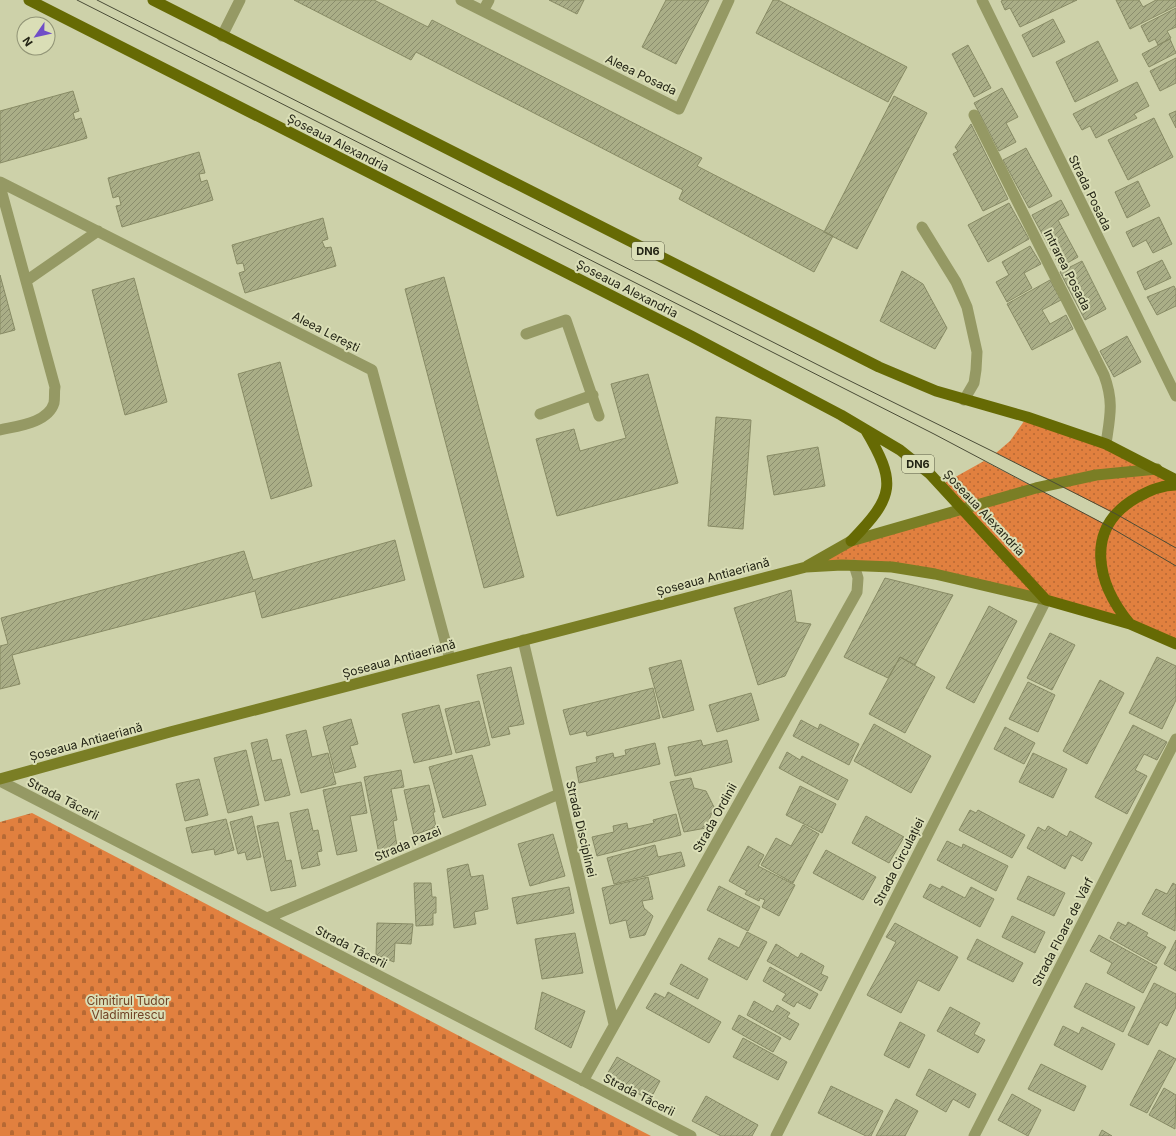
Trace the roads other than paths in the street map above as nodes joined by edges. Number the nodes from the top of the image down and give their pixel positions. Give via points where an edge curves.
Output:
1 (29, 0) edge
2 (152, 0) edge
3 (240, 0) edge
4 (461, 0) edge
5 (489, 0) edge
6 (729, 0) edge
7 (982, 0) edge
8 (483, 11) junction
9 (222, 36) junction
10 (974, 115) dead end
11 (0, 182) edge
12 (0, 186) edge
13 (922, 227) dead end
14 (98, 231) junction
15 (26, 281) junction
16 (526, 334) dead end
17 (593, 395) junction
18 (1176, 396) edge
19 (964, 400) junction
20 (540, 414) dead end
21 (599, 416) dead end
22 (864, 429) junction
23 (0, 430) edge
24 (1106, 444) junction
25 (1157, 469) junction
26 (1176, 480) edge
27 (1176, 485) edge
28 (963, 508) junction
29 (852, 541) junction
30 (854, 565) junction
31 (806, 567) junction
32 (1046, 600) junction
33 (1130, 624) junction
34 (1155, 635) junction
35 (1176, 635) edge
36 (523, 640) junction
37 (1176, 644) edge
38 (450, 659) junction
39 (1176, 739) edge
40 (0, 780) edge
41 (559, 794) junction
42 (267, 918) junction
43 (614, 1024) junction
44 (583, 1081) junction
45 (691, 1136) edge
46 (776, 1136) edge
47 (974, 1136) edge

1 - 22 main road, Șoseaua Alexandria / DN6 via 684,333
2 - 9 main road, DN6
3 - 9 street
4 - 8 street, Aleea Posada
5 - 8 street
6 - 8 street, Aleea Posada via 680,109
7 - 18 street, Strada Posada
9 - 19 main road, DN6 via 848,353 908,381
10 - 24 street, Intrarea Posada via 1104,375 1112,406
11 - 14 street, Aleea Lerești
12 - 15 street
13 - 19 street via 956,282 967,307 977,352 974,382
14 - 15 street
14 - 38 street, Aleea Lerești via 372,370
15 - 23 street via 55,387 54,403 48,413 38,420
16 - 17 street via 566,320
17 - 20 street
17 - 21 street
19 - 24 main road, DN6
22 - 28 main road, Șoseaua Alexandria / DN6 via 915,461
22 - 29 main road via 880,456 887,482 885,497 879,510
24 - 25 main road, DN6
25 - 26 main road, DN6
25 - 28 main road, Șoseaua Antiaeriană via 1077,478
27 - 33 main road via 1158,488 1132,500 1116,514 1104,536 1100,558 1104,580 1115,604
28 - 29 main road, Șoseaua Antiaeriană
28 - 32 main road, Șoseaua Alexandria / DN6
29 - 31 main road, Șoseaua Antiaeriană
30 - 31 main road, Șoseaua Antiaeriană
30 - 32 main road, Șoseaua Antiaeriană via 892,567 935,574
30 - 43 street, Strada Ordinii via 858,578 857,592
31 - 36 main road, Șoseaua Antiaeriană
32 - 33 main road
32 - 46 street, Strada Circulației
33 - 34 main road
34 - 35 main road
34 - 37 main road
36 - 38 main road, Șoseaua Antiaeriană
36 - 41 street, Strada Disciplinei
38 - 40 main road, Șoseaua Antiaeriană
39 - 47 street, Strada Floare de Vârf
40 - 42 street, Strada Tăcerii
41 - 42 street, Strada Pazei
41 - 43 street, Strada Disciplinei
42 - 44 street, Strada Tăcerii
43 - 44 street, Strada Ordinii
44 - 45 street, Strada Tăcerii

